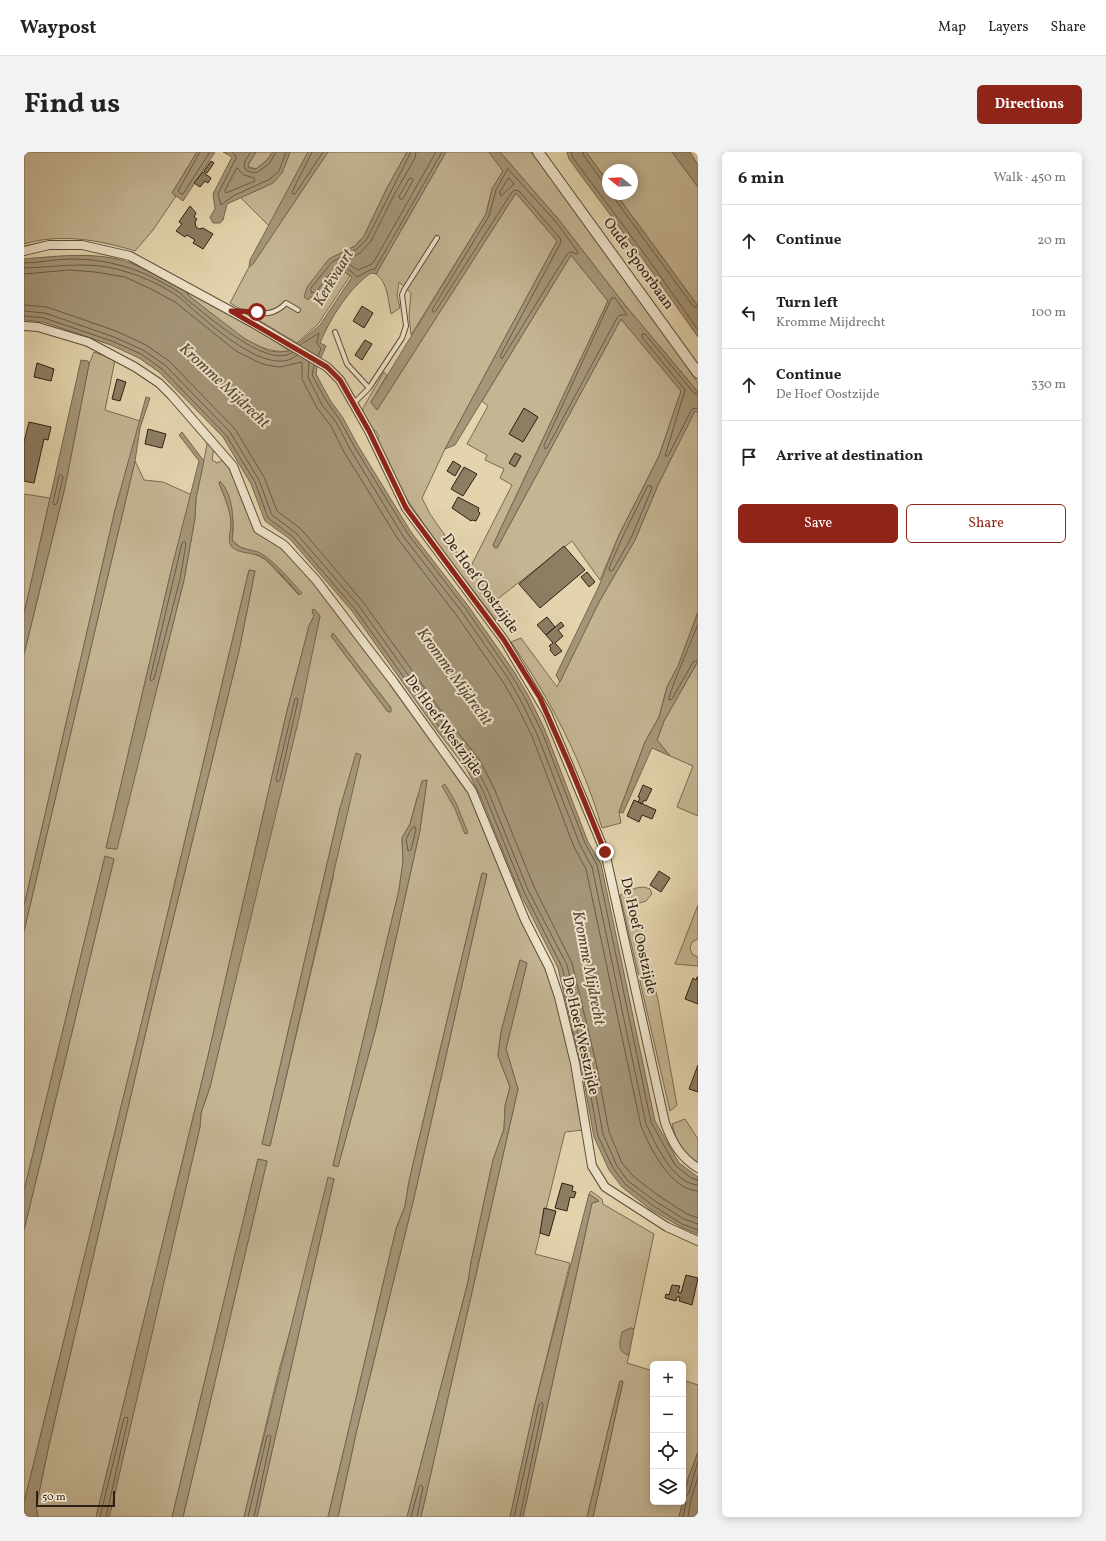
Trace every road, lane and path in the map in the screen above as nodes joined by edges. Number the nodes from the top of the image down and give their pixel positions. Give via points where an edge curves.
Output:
1 (540, 153) edge
2 (437, 238) dead end
3 (24, 251) edge
4 (298, 310) dead end
5 (231, 311) junction
6 (24, 326) edge
7 (334, 332) dead end
8 (698, 373) edge
9 (369, 388) junction
10 (353, 404) junction
11 (698, 1168) edge
12 (698, 1241) edge

1 - 8 street, Oude Spoorbaan
2 - 9 lane via 402,295 406,326 402,338
3 - 5 street via 49,245 82,245 130,256
4 - 5 lane via 286,303 279,311 270,314
5 - 10 street via 327,367 340,380
6 - 12 street, De Hoef Westzijde via 38,327 88,342 159,383 233,466 258,528 284,545 316,580 393,682 472,791 525,920 549,967 575,1063 592,1166 605,1187 667,1227
7 - 9 lane via 347,364
9 - 10 lane
10 - 11 street, De Hoef Oostzijde via 406,508 504,640 547,713 605,852 665,1123 672,1142 689,1162

